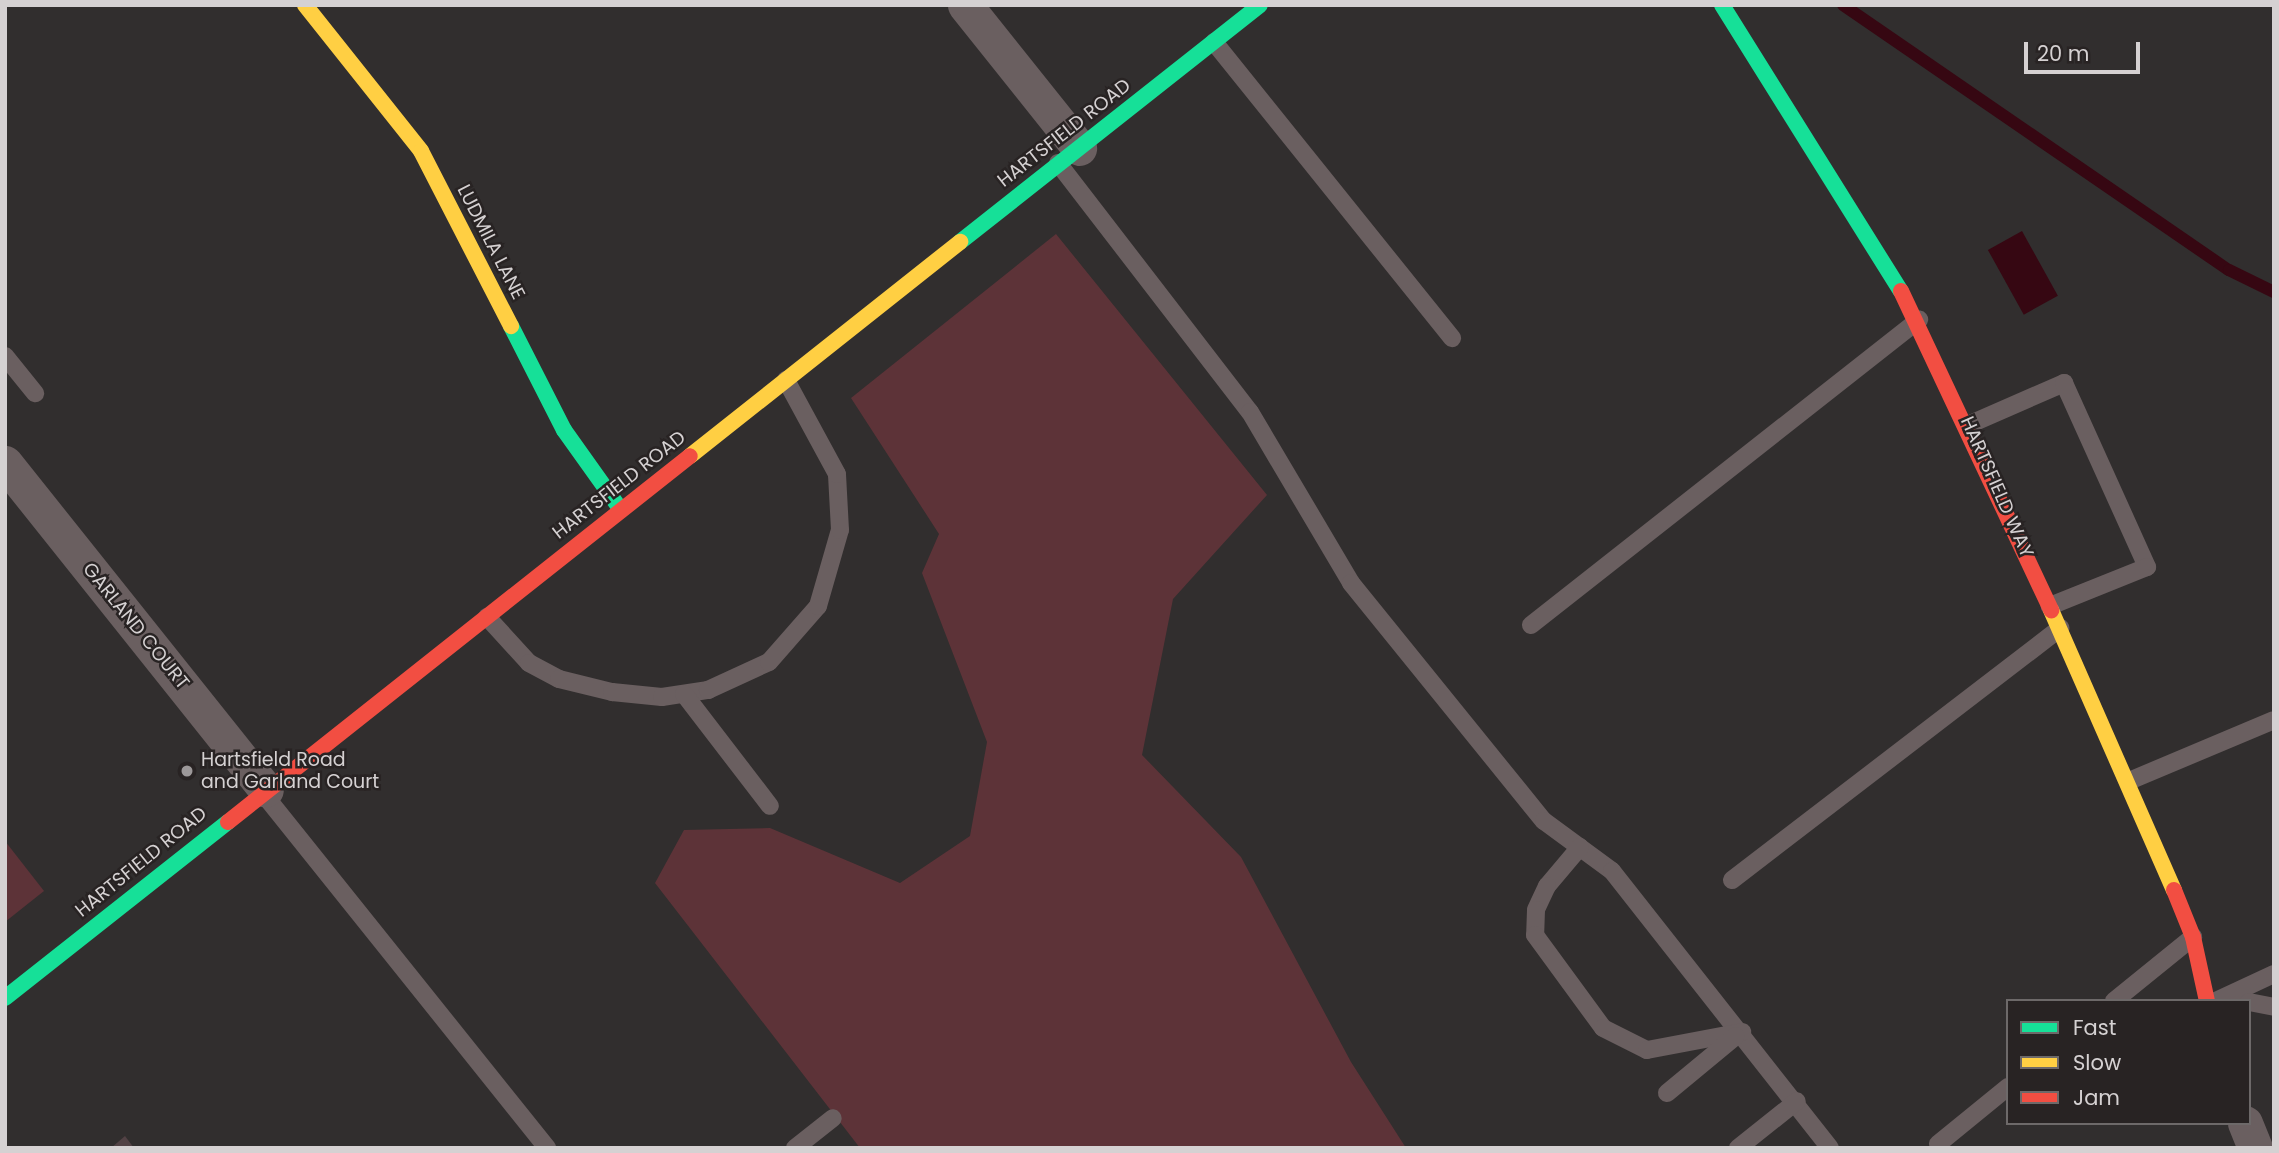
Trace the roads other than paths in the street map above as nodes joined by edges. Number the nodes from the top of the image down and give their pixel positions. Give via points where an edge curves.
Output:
1 (305, 5) edge
2 (965, 5) edge
3 (1260, 5) edge
4 (1722, 5) edge
5 (1214, 42) junction
6 (1069, 156) junction
7 (1919, 320) junction
8 (1452, 338) dead end
9 (5, 356) edge
10 (786, 380) junction
11 (35, 393) dead end
12 (1968, 425) junction
13 (5, 463) edge
14 (621, 510) junction
15 (2050, 606) junction
16 (487, 617) junction
17 (1531, 625) dead end
18 (2060, 628) junction
19 (684, 694) junction
20 (2274, 720) edge
21 (2129, 781) junction
22 (264, 791) junction
23 (770, 806) dead end
24 (1580, 847) junction
25 (1732, 880) dead end
26 (2193, 937) junction
27 (2274, 974) edge
28 (5, 998) edge
29 (2116, 999) edge
30 (2207, 999) edge
31 (2221, 999) edge
32 (2251, 1002) edge
33 (2274, 1007) edge
34 (1742, 1032) junction
35 (2006, 1089) edge
36 (1667, 1093) dead end
37 (1797, 1101) junction
38 (833, 1118) dead end
39 (2246, 1125) edge
40 (1938, 1144) dead end
41 (547, 1148) edge
42 (795, 1148) edge
43 (1738, 1148) edge
44 (1830, 1148) edge
45 (2255, 1148) edge

1 - 14 street, LUDMILA LANE via 421,151 564,430
2 - 6 street
3 - 5 street, HARTSFIELD ROAD
4 - 7 street, HARTSFIELD WAY
5 - 6 street, HARTSFIELD ROAD
5 - 8 lane
6 - 10 street, HARTSFIELD ROAD
6 - 24 lane via 1250,412 1351,583 1496,768 1544,821
7 - 12 street, HARTSFIELD WAY
7 - 17 lane
9 - 11 lane
10 - 14 street, HARTSFIELD ROAD
10 - 19 lane via 837,474 840,530 833,569 807,622 769,662 737,680
12 - 15 street, HARTSFIELD WAY
12 - 15 lane via 2064,383 2147,567
13 - 22 street, GARLAND COURT
14 - 16 street, HARTSFIELD ROAD
15 - 18 street, HARTSFIELD WAY
16 - 19 lane via 529,663 559,679 611,692
16 - 22 street, HARTSFIELD ROAD
18 - 21 street, HARTSFIELD WAY
18 - 25 lane
19 - 23 lane
20 - 21 lane
21 - 26 street, HARTSFIELD WAY
22 - 28 street, HARTSFIELD ROAD
22 - 41 lane
24 - 34 lane via 1612,870
24 - 34 lane via 1547,886 1536,911 1535,935 1602,1028 1647,1050
26 - 29 lane
26 - 30 street, HARTSFIELD WAY
27 - 31 lane
32 - 33 lane
34 - 36 lane
34 - 37 lane
35 - 40 lane
37 - 43 lane
37 - 44 lane
38 - 42 lane
39 - 45 street

